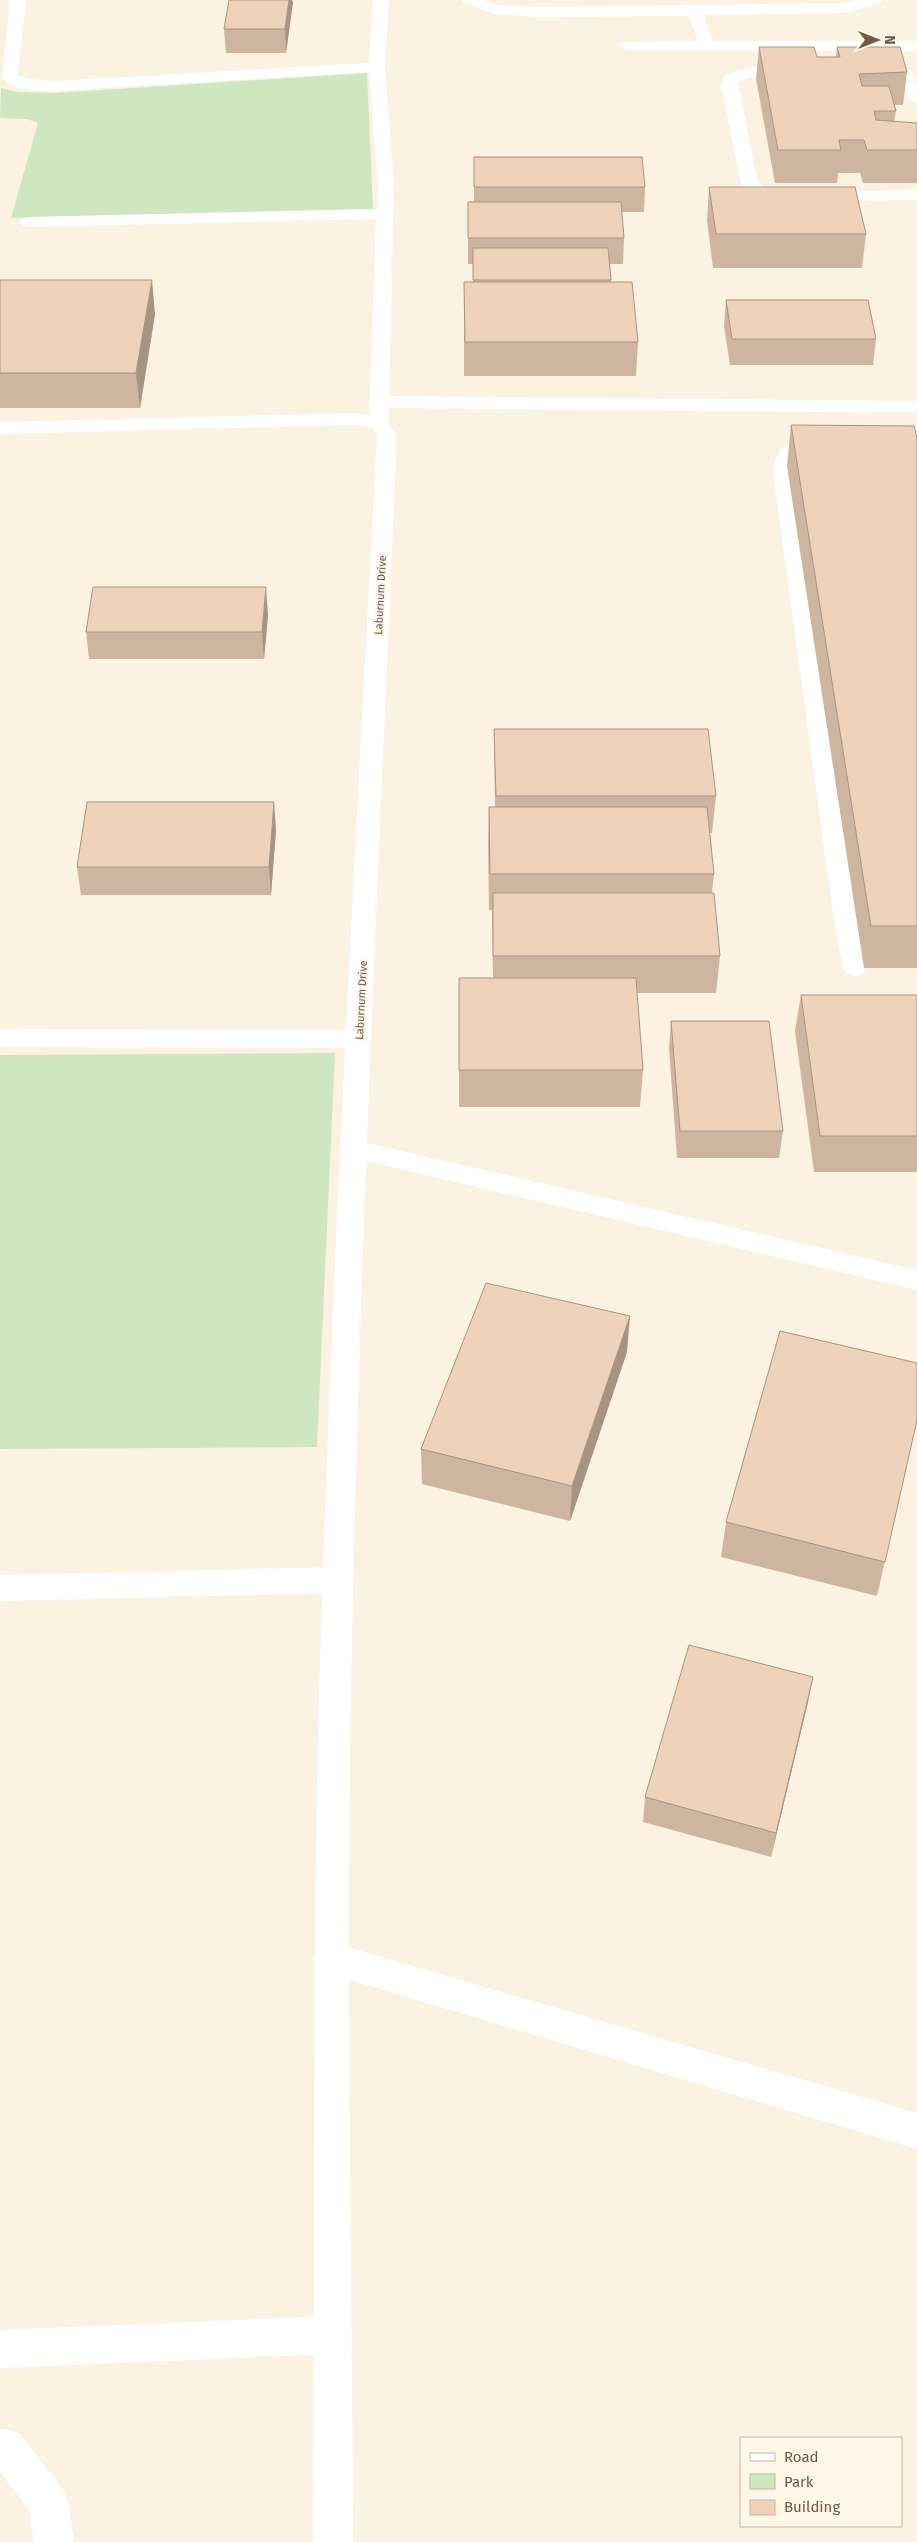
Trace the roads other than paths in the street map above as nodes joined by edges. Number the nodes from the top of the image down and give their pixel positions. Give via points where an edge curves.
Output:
1 (18, 0) edge
2 (381, 0) edge
3 (469, 0) edge
4 (876, 0) edge
5 (695, 11) junction
6 (707, 45) junction
7 (627, 46) dead end
8 (917, 46) edge
9 (378, 67) junction
10 (853, 70) edge
11 (815, 71) edge
12 (917, 99) edge
13 (917, 196) edge
14 (385, 214) junction
15 (29, 222) dead end
16 (917, 407) edge
17 (379, 413) junction
18 (0, 428) edge
19 (849, 443) edge
20 (855, 968) dead end
21 (0, 1038) edge
22 (359, 1039) junction
23 (354, 1149) junction
24 (841, 1262) junction
25 (917, 1265) edge
26 (917, 1280) edge
27 (338, 1580) junction
28 (0, 1588) edge
29 (330, 1958) junction
30 (917, 2131) edge
31 (334, 2335) junction
32 (0, 2348) edge
33 (0, 2449) edge
34 (54, 2542) edge
35 (333, 2542) edge

1 - 9 street via 10,76 25,84 55,86
2 - 9 street, Laburnum Drive
3 - 5 street via 495,8 540,12
4 - 5 street via 845,8
5 - 6 street
6 - 7 street
6 - 8 street
9 - 14 street, Laburnum Drive
10 - 12 street via 890,70 908,74
11 - 13 street via 749,72 730,78 749,183 763,195 775,197
14 - 15 street
14 - 17 street, Laburnum Drive
16 - 17 street
17 - 18 street via 356,419
17 - 22 street, Laburnum Drive via 387,435
19 - 20 street via 802,444 785,455 783,472
21 - 22 street
22 - 23 street, Laburnum Drive
23 - 24 street
23 - 27 street, Laburnum Drive
24 - 25 street
24 - 26 street
27 - 28 street
27 - 29 street, Laburnum Drive
29 - 30 street
29 - 31 street, Laburnum Drive
31 - 32 street
31 - 35 street, Laburnum Drive
33 - 34 street via 6,2448 48,2502

